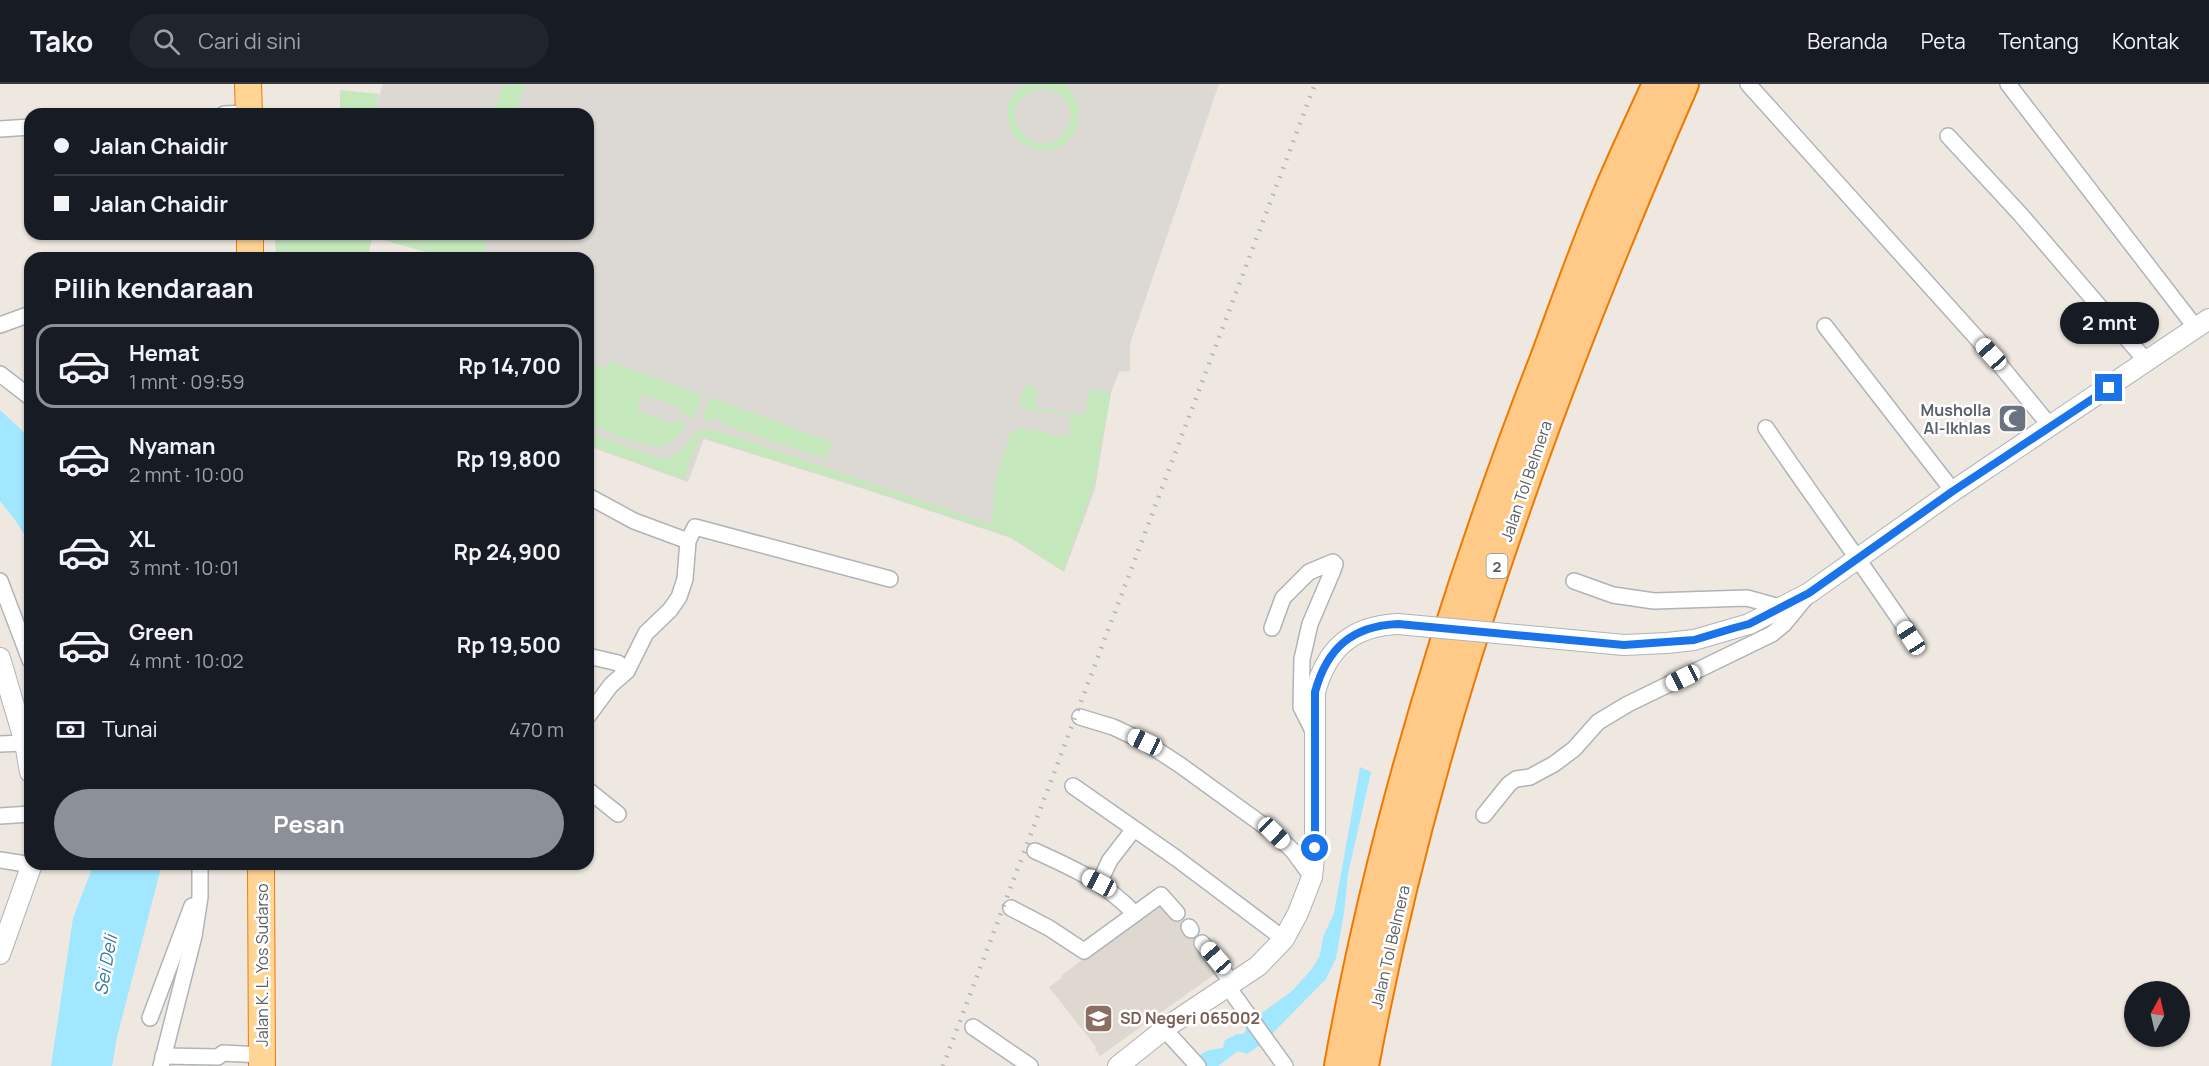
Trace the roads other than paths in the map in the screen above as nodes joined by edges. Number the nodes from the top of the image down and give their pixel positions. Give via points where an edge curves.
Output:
1 (248, 84) edge
2 (1657, 84) edge
3 (1684, 84) edge
4 (1748, 84) edge
5 (2008, 84) edge
6 (242, 108) edge
7 (24, 127) edge
8 (0, 129) edge
9 (1948, 136) dead end
10 (24, 316) edge
11 (2203, 323) edge
12 (0, 325) edge
13 (1826, 326) dead end
14 (2147, 362) junction
15 (0, 374) edge
16 (24, 390) edge
17 (2050, 427) junction
18 (1766, 428) dead end
19 (1953, 491) junction
20 (594, 499) edge
21 (688, 541) junction
22 (1858, 558) junction
23 (890, 579) dead end
24 (0, 580) edge
25 (1574, 580) dead end
26 (1809, 593) junction
27 (1780, 607) junction
28 (1272, 628) dead end
29 (1911, 638) dead end
30 (24, 644) edge
31 (594, 657) edge
32 (0, 658) edge
33 (627, 671) junction
34 (594, 708) edge
35 (1080, 717) dead end
36 (1314, 733) junction
37 (24, 739) edge
38 (24, 742) edge
39 (0, 744) edge
40 (1073, 786) dead end
41 (594, 795) edge
42 (24, 814) edge
43 (618, 814) dead end
44 (1484, 815) dead end
45 (0, 816) edge
46 (1134, 829) junction
47 (1035, 851) dead end
48 (0, 860) edge
49 (24, 864) edge
50 (30, 870) edge
51 (200, 870) edge
52 (261, 870) edge
53 (1312, 877) junction
54 (200, 880) junction
55 (1099, 883) junction
56 (1011, 908) dead end
57 (1177, 913) dead end
58 (1135, 914) junction
59 (1284, 939) junction
60 (2, 942) edge
61 (1202, 943) dead end
62 (1230, 985) junction
63 (150, 1018) dead end
64 (973, 1027) dead end
65 (1164, 1029) junction
66 (262, 1060) edge
67 (162, 1061) edge
68 (1195, 1063) edge
69 (1030, 1066) edge
70 (1118, 1066) edge
71 (1285, 1066) edge
72 (1339, 1066) edge
73 (1364, 1066) edge

1 - 6 highway
2 - 72 highway, Jalan Tol Belmera / 2 via 1609,190 1508,453 1461,591 1415,738 1374,898
3 - 73 highway, Jalan Tol Belmera / 2 via 1630,207 1529,467 1451,707 1403,887
4 - 17 street via 1991,354
5 - 11 street
7 - 8 street
9 - 14 street
10 - 12 street
11 - 14 street
13 - 19 street
14 - 17 street
15 - 16 street
17 - 19 street
18 - 22 street
19 - 22 street
20 - 21 street via 634,521
21 - 23 street via 693,530 700,527
21 - 33 street via 685,579 679,597 646,633
22 - 26 street
22 - 29 street
24 - 30 street
25 - 27 street via 1613,595 1654,601 1747,598
26 - 27 street
26 - 44 street via 1772,634 1598,722 1554,764 1509,784
27 - 36 street, bridge via 1749,624 1694,640 1624,645 1376,625 1358,632 1328,660 1315,692
28 - 36 street via 1283,598 1309,572 1333,562 1310,624 1302,659 1301,707
31 - 33 street via 618,663
32 - 37 street
33 - 34 street
35 - 53 street via 1145,742 1180,765 1274,833
36 - 53 street via 1316,815
38 - 39 street
40 - 46 street
41 - 43 street
42 - 45 street
46 - 55 street via 1110,860
46 - 59 street
47 - 55 street
48 - 49 street
50 - 60 street
51 - 54 street
52 - 66 highway, Jalan K. L. Yos Sudarso
53 - 59 street
54 - 63 street
54 - 67 street via 194,936
55 - 58 street
56 - 58 street via 1084,951
57 - 58 street via 1161,895
59 - 62 street via 1258,966
61 - 62 street
62 - 65 street
62 - 71 street via 1245,1013
64 - 69 street
65 - 68 street
65 - 70 street
66 - 67 street via 224,1053 218,1057

